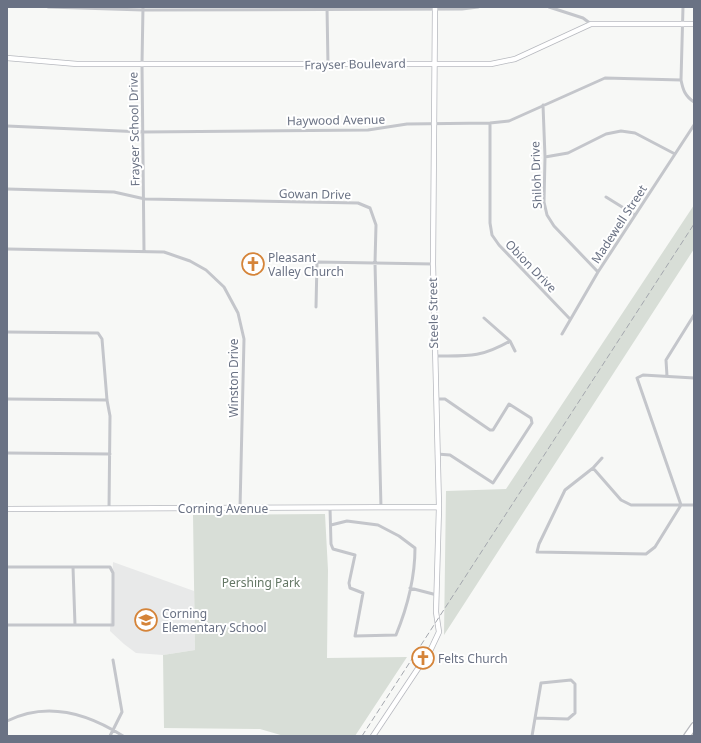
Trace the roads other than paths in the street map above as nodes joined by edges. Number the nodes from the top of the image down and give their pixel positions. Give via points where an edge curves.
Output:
1 (48, 7) edge
2 (478, 7) edge
3 (549, 7) edge
4 (683, 7) edge
5 (327, 8) edge
6 (435, 8) edge
7 (143, 9) edge
8 (683, 23) junction
9 (590, 24) junction
10 (694, 24) edge
11 (7, 58) edge
12 (434, 63) junction
13 (142, 64) junction
14 (328, 65) junction
15 (681, 80) junction
16 (694, 102) edge
17 (542, 105) junction
18 (434, 123) junction
19 (490, 123) junction
20 (694, 125) edge
21 (7, 126) edge
22 (143, 132) junction
23 (675, 154) junction
24 (545, 157) junction
25 (7, 190) edge
26 (606, 198) dead end
27 (144, 199) junction
28 (635, 215) junction
29 (7, 249) edge
30 (144, 251) junction
31 (375, 263) junction
32 (433, 264) junction
33 (598, 272) junction
34 (316, 307) dead end
35 (694, 315) edge
36 (484, 318) dead end
37 (570, 319) junction
38 (7, 332) edge
39 (562, 334) dead end
40 (510, 341) junction
41 (515, 351) dead end
42 (434, 356) junction
43 (667, 376) junction
44 (694, 378) edge
45 (7, 399) edge
46 (435, 399) junction
47 (106, 400) junction
48 (7, 453) edge
49 (110, 454) junction
50 (437, 454) junction
51 (602, 458) dead end
52 (593, 468) junction
53 (681, 505) junction
54 (694, 505) edge
55 (439, 507) junction
56 (240, 508) junction
57 (330, 508) junction
58 (380, 508) junction
59 (7, 509) edge
60 (109, 509) junction
61 (331, 525) junction
62 (7, 567) edge
63 (73, 567) junction
64 (410, 588) junction
65 (437, 595) junction
66 (7, 625) edge
67 (75, 625) junction
68 (112, 660) dead end
69 (536, 718) junction
70 (7, 721) edge
71 (694, 726) edge
72 (114, 730) junction
73 (110, 736) edge
74 (123, 736) edge
75 (373, 736) edge
76 (532, 736) edge
77 (687, 736) edge

1 - 7 street
2 - 6 street
3 - 9 street via 583,18
4 - 8 street
5 - 6 street
5 - 7 street
5 - 14 street
6 - 12 street, Steele Street
7 - 13 street, Frayser School Drive
8 - 9 street, Frayser Boulevard
8 - 10 street, Frayser Boulevard
8 - 15 street
9 - 12 street, Frayser Boulevard via 509,61 491,64
11 - 13 street, Frayser Boulevard via 77,64
12 - 14 street, Frayser Boulevard
12 - 18 street, Steele Street
13 - 14 street, Frayser Boulevard
13 - 22 street, Frayser School Drive
15 - 16 street via 684,91
15 - 17 street, Haywood Avenue via 605,78
17 - 19 street, Haywood Avenue via 509,121
17 - 24 street, Shiloh Drive
18 - 19 street, Haywood Avenue
18 - 22 street, Haywood Avenue via 368,130
18 - 32 street, Steele Street
19 - 37 street, Obion Drive via 492,235
20 - 23 street, Madewell Street
21 - 22 street, Haywood Avenue
22 - 27 street, Frayser School Drive
23 - 24 street via 635,133 621,131 606,134 568,153
23 - 28 street, Madewell Street
24 - 33 street, Shiloh Drive via 544,202 547,215 554,226
25 - 27 street, Gowan Drive via 114,192
26 - 28 street
27 - 30 street, Frayser School Drive
27 - 31 street, Gowan Drive via 358,204 370,208 374,216
28 - 33 street, Madewell Street
29 - 30 street, Winston Drive
30 - 56 street, Winston Drive via 164,252 206,270 224,287 238,313 244,339
31 - 32 street
31 - 34 street via 317,262
31 - 58 street, Gowan Drive
32 - 42 street, Steele Street
33 - 37 street, Madewell Street
35 - 43 street via 666,360
36 - 40 street
37 - 39 street, Madewell Street
38 - 47 street via 98,334 102,339
40 - 41 street
40 - 42 street via 492,351 475,356
42 - 46 street, Steele Street
43 - 44 street
43 - 53 street via 637,378
45 - 47 street
46 - 50 street, Steele Street
46 - 50 street via 445,399 490,430 493,430 509,404 531,418 532,423 493,483 450,455
47 - 49 street via 110,416
48 - 49 street
49 - 60 street
50 - 55 street, Steele Street
51 - 52 street
52 - 53 street via 621,500 631,505
52 - 53 street via 565,490 537,552 646,554 655,547
53 - 54 street
55 - 58 street, Corning Avenue
55 - 65 street, Steele Street
56 - 57 street, Corning Avenue
56 - 60 street, Corning Avenue
57 - 58 street, Corning Avenue
57 - 61 street
59 - 60 street, Corning Avenue
61 - 64 street via 347,521 378,525 415,548
61 - 64 street via 330,544 333,549 355,555 350,588 363,593 356,636 396,635 404,616
62 - 63 street
63 - 67 street
63 - 67 street via 110,567 113,573 113,625
64 - 65 street
65 - 75 street, Steele Street via 439,632 431,649
66 - 67 street
68 - 72 street via 122,712
69 - 69 street via 540,684 571,680 575,684 575,713 568,719
69 - 76 street
70 - 72 street via 38,711 64,711 91,718
71 - 77 highway
72 - 73 street
72 - 74 street

